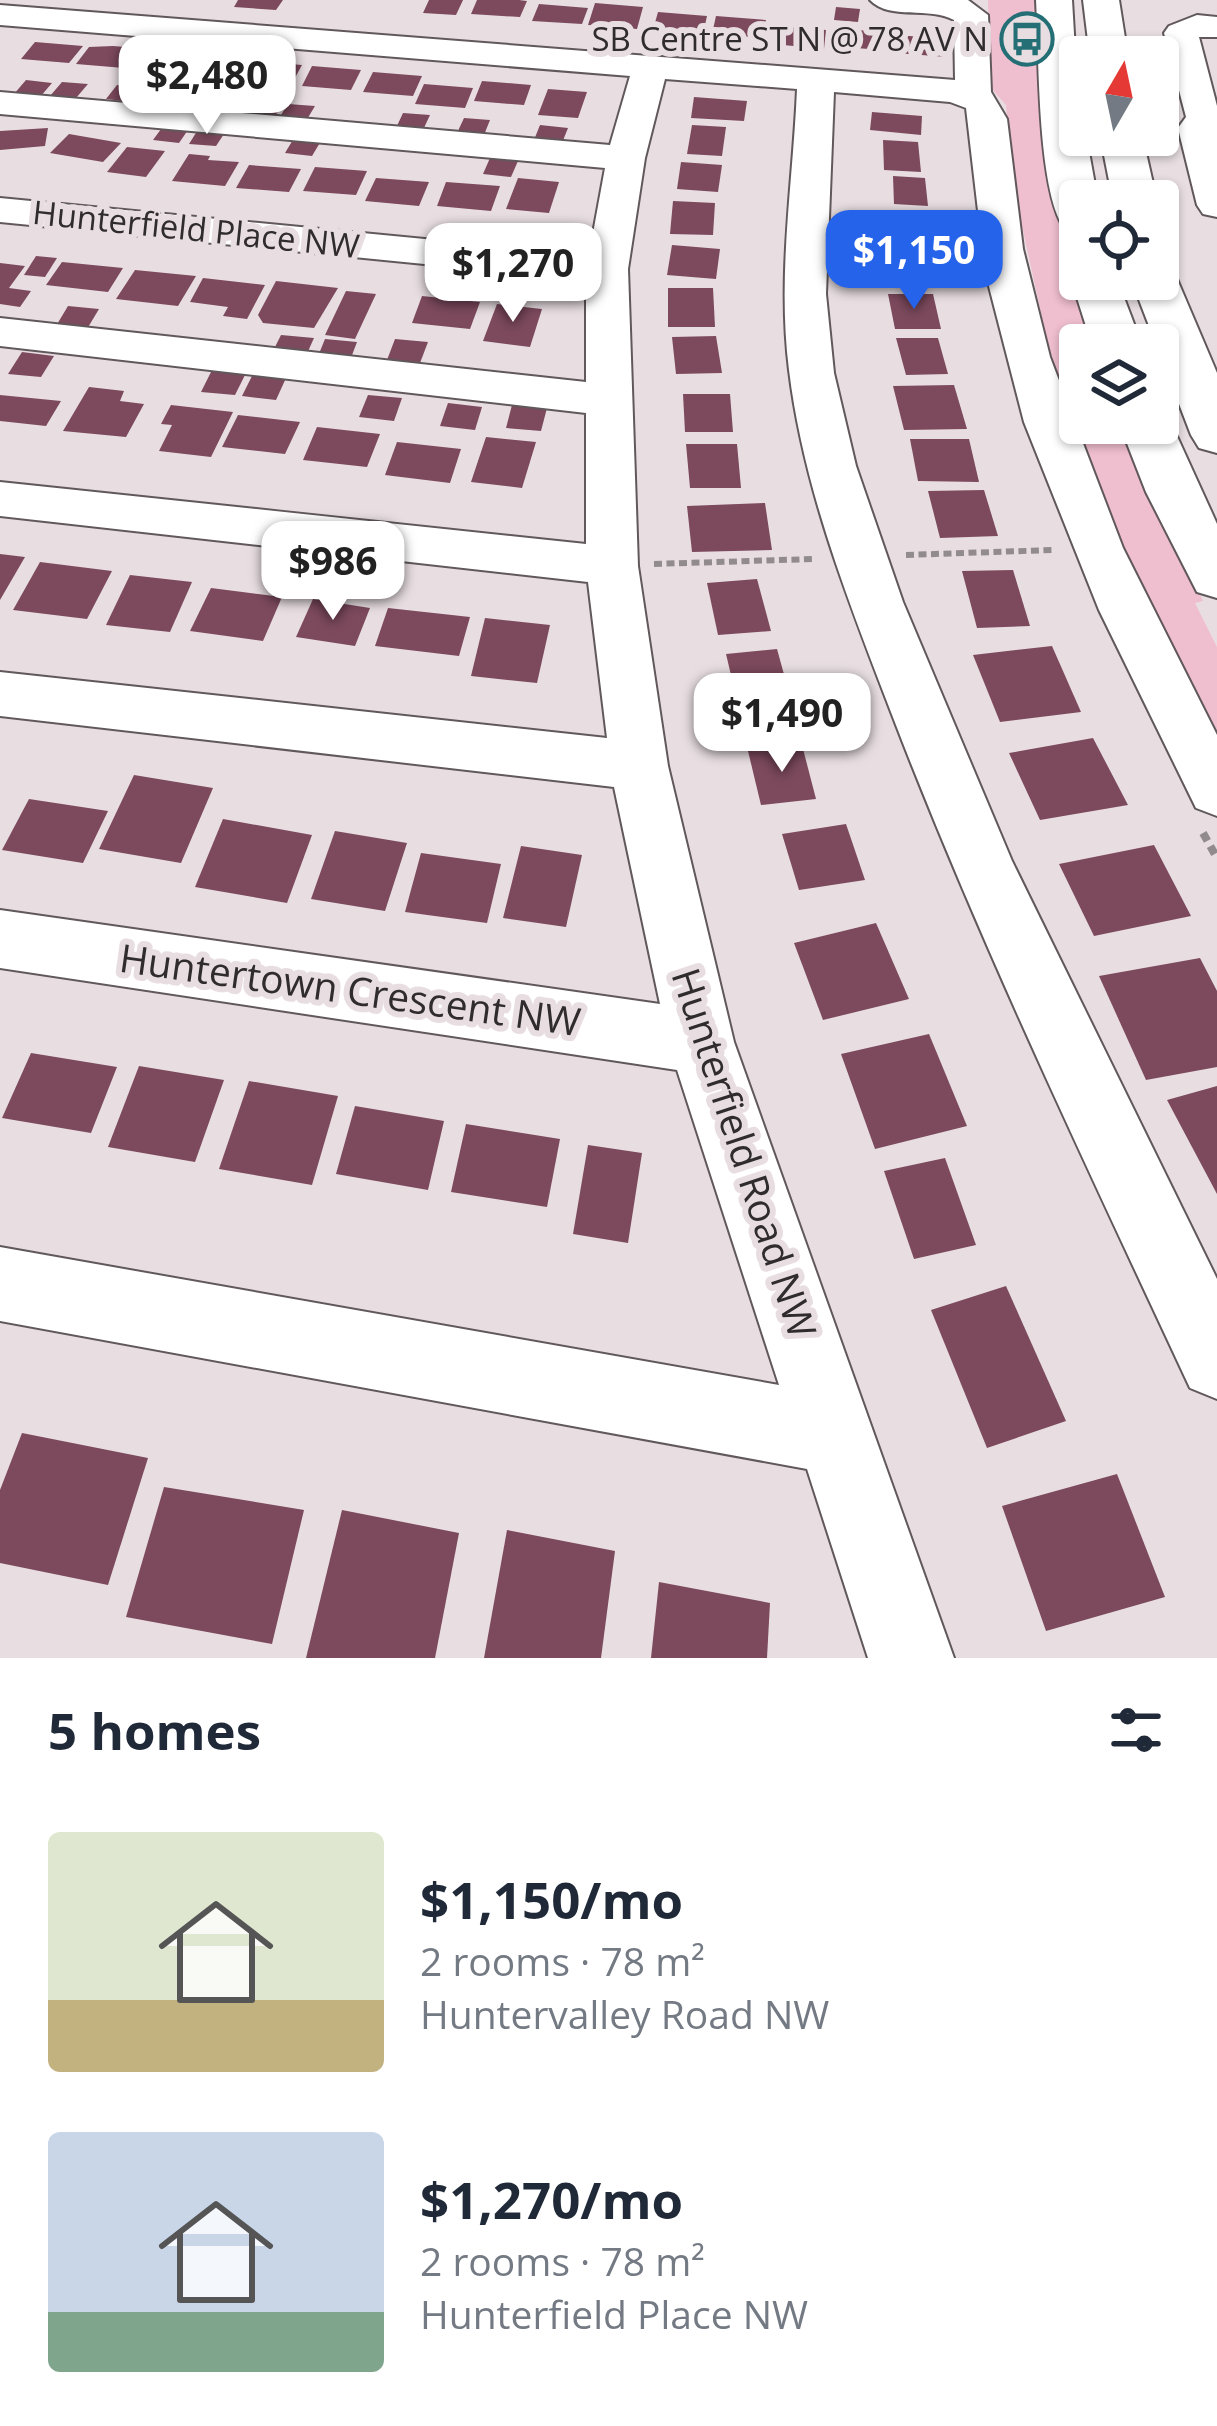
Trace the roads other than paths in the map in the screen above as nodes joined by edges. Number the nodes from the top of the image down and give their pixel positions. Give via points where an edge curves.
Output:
1 (887, 0) edge
2 (1054, 0) edge
3 (1101, 0) edge
4 (0, 14) edge
5 (1217, 27) edge
6 (1106, 36) edge
7 (650, 67) junction
8 (816, 80) junction
9 (973, 97) junction
10 (0, 103) edge
11 (1211, 117) edge
12 (626, 158) junction
13 (1070, 180) edge
14 (1217, 205) edge
15 (0, 210) edge
16 (607, 269) junction
17 (1162, 300) edge
18 (0, 332) edge
19 (609, 400) junction
20 (1217, 435) edge
21 (1154, 444) edge
22 (0, 499) edge
23 (612, 566) junction
24 (1217, 577) edge
25 (0, 694) edge
26 (639, 766) junction
27 (1217, 791) edge
28 (0, 939) edge
29 (700, 1042) junction
30 (0, 1284) edge
31 (1217, 1361) edge
32 (835, 1435) junction
33 (910, 1658) edge

1 - 9 street via 950,4 971,15
2 - 13 main road
3 - 6 main road
4 - 7 street via 371,28
5 - 11 street via 1181,33 1197,103
7 - 8 street
7 - 12 street, Hunterfield Road NW
8 - 9 street
8 - 31 street via 806,325 825,439 858,557 957,809
9 - 27 street via 988,119 1011,292 1038,390 1096,548
10 - 12 street
11 - 14 street via 1197,128
12 - 16 street, Hunterfield Road NW
15 - 16 street, Hunterfield Place NW
16 - 19 street, Hunterfield Road NW
17 - 20 main road
18 - 19 street
19 - 23 street, Hunterfield Road NW
21 - 24 main road
22 - 23 street
23 - 26 street, Hunterfield Road NW
25 - 26 street
26 - 29 street, Hunterfield Road NW
28 - 29 street, Huntertown Crescent NW
29 - 32 street, Hunterfield Road NW
30 - 32 street
32 - 33 street, Hunterfield Road NW

